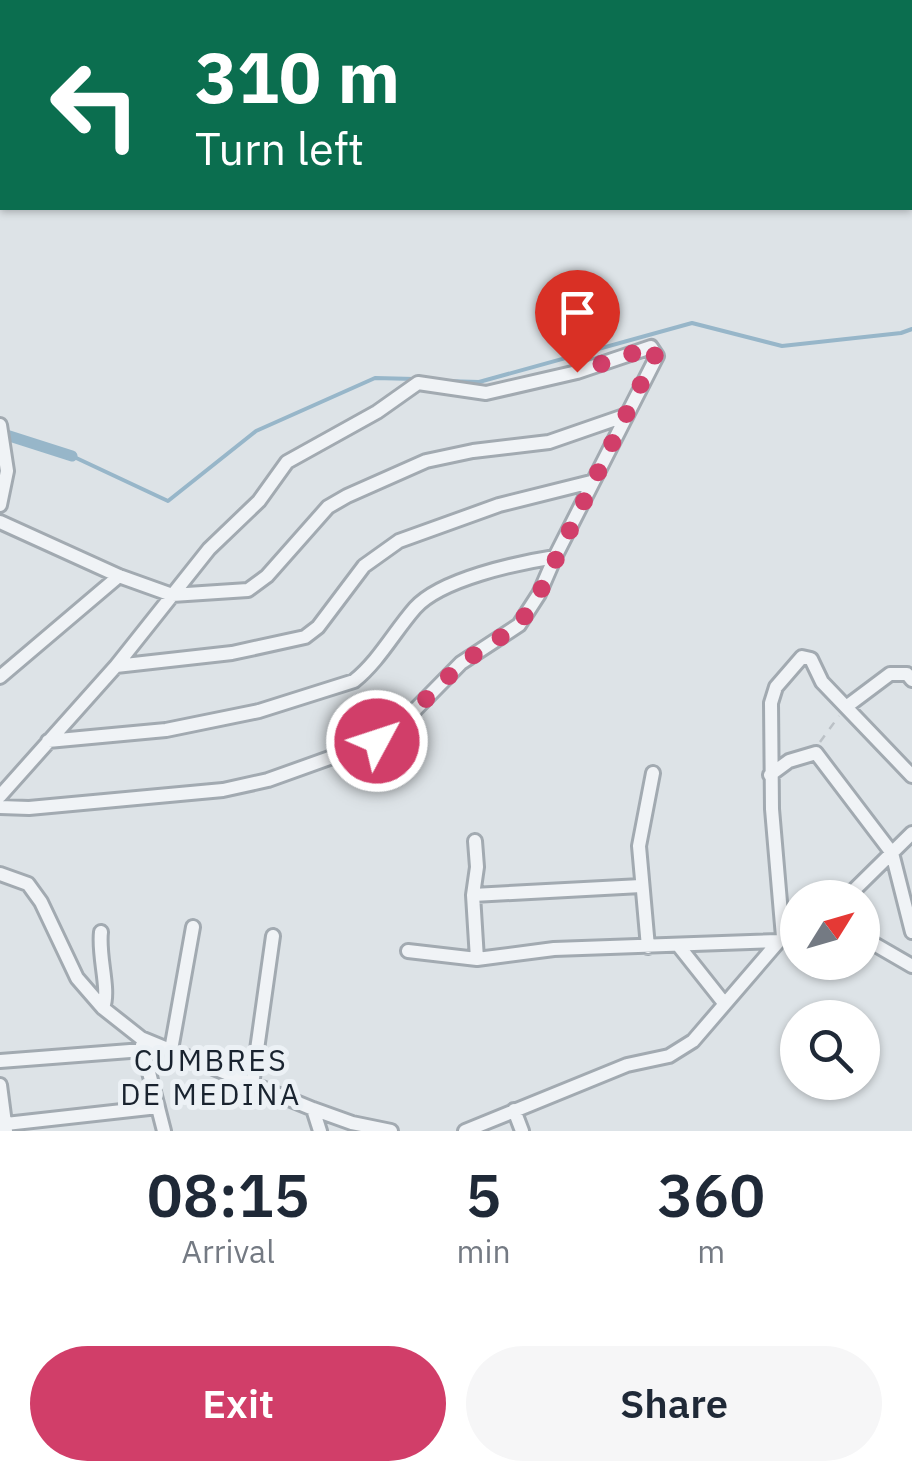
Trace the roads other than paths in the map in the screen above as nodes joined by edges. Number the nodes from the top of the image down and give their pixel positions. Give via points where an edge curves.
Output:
1 (627, 414) junction
2 (0, 425) edge
3 (591, 482) junction
4 (0, 505) edge
5 (0, 522) edge
6 (555, 557) junction
7 (119, 576) junction
8 (172, 595) junction
9 (116, 666) junction
10 (910, 674) edge
11 (0, 676) edge
12 (846, 707) junction
13 (48, 741) junction
14 (653, 773) dead end
15 (770, 775) junction
16 (912, 776) edge
17 (0, 796) edge
18 (0, 807) edge
19 (912, 834) edge
20 (475, 841) dead end
21 (892, 853) junction
22 (0, 874) edge
23 (864, 880) edge
24 (641, 886) junction
25 (473, 894) junction
26 (780, 924) edge
27 (193, 927) dead end
28 (102, 932) dead end
29 (912, 932) edge
30 (273, 936) dead end
31 (780, 939) edge
32 (780, 940) edge
33 (678, 946) junction
34 (648, 947) junction
35 (880, 947) edge
36 (408, 952) dead end
37 (476, 960) junction
38 (912, 966) edge
39 (724, 1003) junction
40 (103, 1008) junction
41 (142, 1044) junction
42 (170, 1050) junction
43 (0, 1062) edge
44 (0, 1085) edge
45 (252, 1085) junction
46 (158, 1107) junction
47 (313, 1109) junction
48 (514, 1110) junction
49 (6, 1128) edge
50 (164, 1131) edge
51 (320, 1131) edge
52 (390, 1131) edge
53 (464, 1131) edge
54 (522, 1131) edge

1 - 3 street
1 - 8 street via 548,442 426,461 328,507 248,590
1 - 8 street via 655,348 486,393 424,382 412,386 286,462 259,502 226,529
2 - 4 street via 6,471
3 - 6 street
3 - 9 street via 399,541 364,566 305,636 232,653
5 - 7 street
6 - 13 street via 434,594 367,670 344,686 166,730
6 - 18 street via 519,625 462,663 377,741 223,790
7 - 8 street
7 - 11 street
8 - 9 street
9 - 13 street
10 - 12 street via 890,674
12 - 15 street via 811,659 802,658 773,694
12 - 16 street
13 - 17 street
14 - 24 street via 642,822
15 - 21 street via 789,760 816,754
15 - 26 street
19 - 21 street
20 - 25 street
21 - 23 street
21 - 29 street
22 - 40 street via 28,884 77,978
24 - 25 street
24 - 34 street
25 - 37 street
27 - 42 street
28 - 40 street
30 - 45 street
31 - 33 street
32 - 39 street
33 - 34 street
33 - 39 street
34 - 37 street via 554,949
35 - 38 street
36 - 37 street
39 - 48 street via 693,1041 669,1056 627,1065
40 - 41 street
41 - 42 street
41 - 43 street
41 - 46 street
42 - 45 street
44 - 49 street
45 - 47 street
46 - 49 street
46 - 50 street
47 - 51 street
47 - 52 street
48 - 53 street
48 - 54 street

